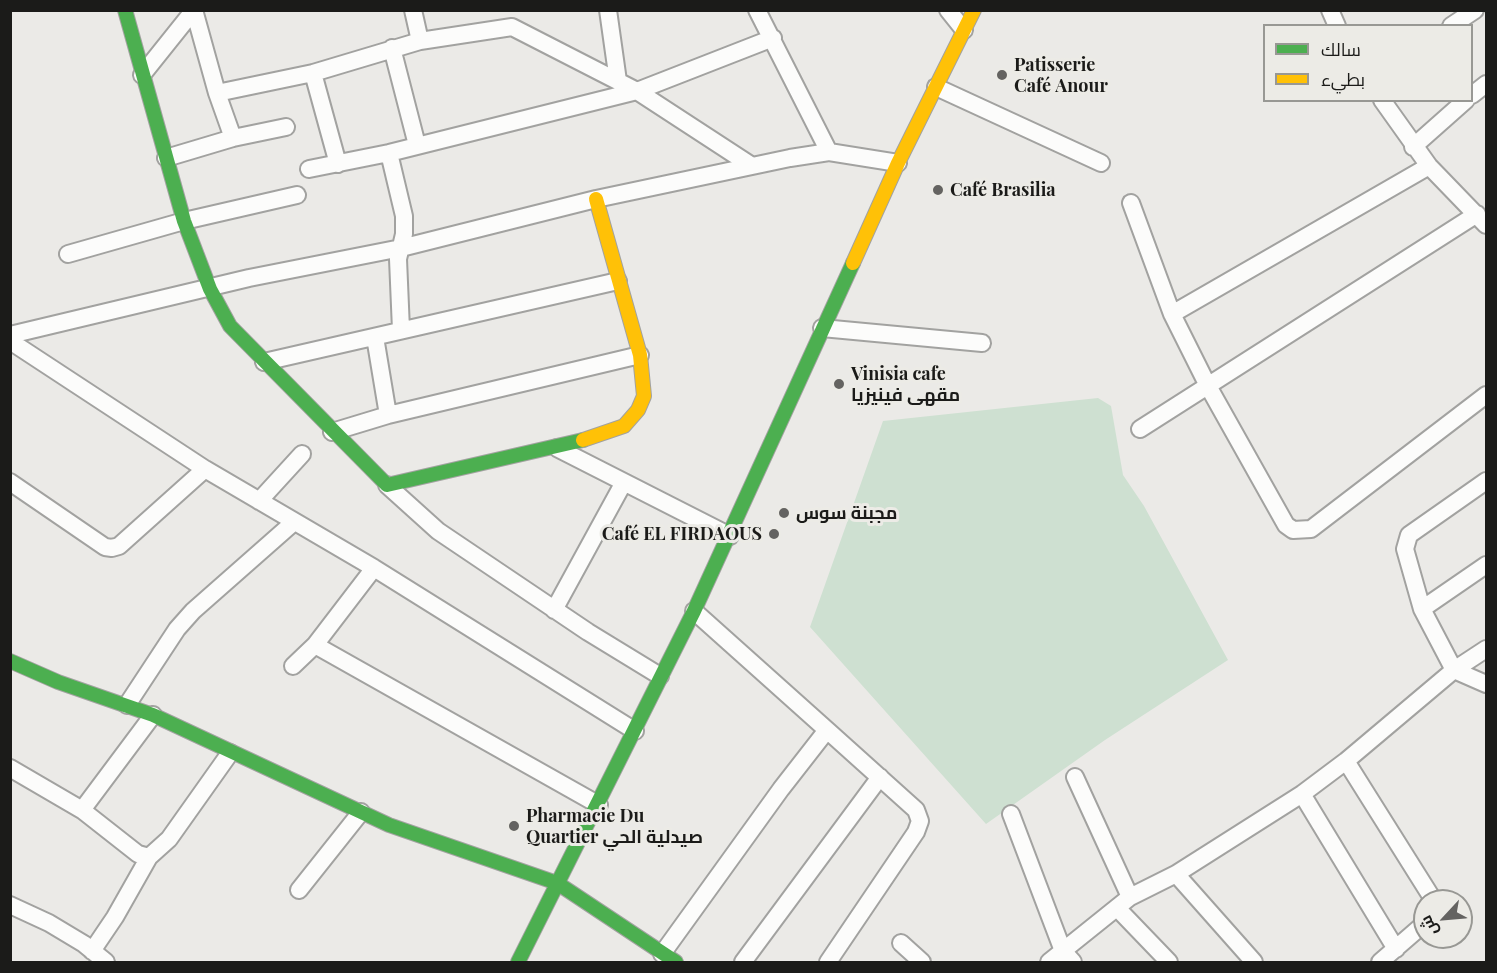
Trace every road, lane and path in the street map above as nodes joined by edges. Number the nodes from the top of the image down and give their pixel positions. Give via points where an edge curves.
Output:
1 (125, 10) edge
2 (413, 10) edge
3 (608, 10) edge
4 (757, 10) edge
5 (948, 10) edge
6 (974, 10) edge
7 (1330, 10) edge
8 (1475, 10) edge
9 (510, 19) edge
10 (1336, 24) edge
11 (1454, 24) edge
12 (964, 30) junction
13 (773, 38) junction
14 (420, 41) junction
15 (392, 48) junction
16 (313, 73) junction
17 (142, 75) junction
18 (618, 81) junction
19 (1486, 84) edge
20 (936, 87) junction
21 (637, 91) junction
22 (217, 93) junction
23 (1473, 94) edge
24 (1383, 102) edge
25 (1464, 102) edge
26 (286, 127) dead end
27 (233, 138) junction
28 (417, 145) junction
29 (1413, 147) junction
30 (829, 152) junction
31 (390, 153) junction
32 (166, 158) junction
33 (898, 163) junction
34 (1101, 163) dead end
35 (338, 164) junction
36 (752, 166) junction
37 (1429, 166) junction
38 (309, 169) dead end
39 (297, 195) dead end
40 (596, 199) junction
41 (1131, 203) dead end
42 (1482, 220) edge
43 (184, 221) junction
44 (401, 248) junction
45 (68, 254) dead end
46 (618, 281) junction
47 (210, 289) junction
48 (1172, 314) junction
49 (822, 328) junction
50 (401, 330) junction
51 (10, 335) edge
52 (375, 337) junction
53 (10, 341) edge
54 (982, 343) dead end
55 (640, 355) junction
56 (264, 362) junction
57 (1208, 386) junction
58 (1486, 395) edge
59 (388, 415) junction
60 (1140, 429) dead end
61 (332, 432) junction
62 (557, 448) junction
63 (302, 454) dead end
64 (205, 469) junction
65 (1486, 481) edge
66 (10, 482) edge
67 (624, 482) junction
68 (387, 485) junction
69 (259, 501) junction
70 (294, 522) junction
71 (730, 536) junction
72 (1486, 565) edge
73 (374, 568) junction
74 (1422, 609) junction
75 (554, 610) junction
76 (694, 611) junction
77 (315, 645) junction
78 (1486, 649) edge
79 (10, 661) edge
80 (293, 666) dead end
81 (1454, 670) junction
82 (660, 676) junction
83 (1486, 684) edge
84 (127, 705) junction
85 (153, 715) junction
86 (827, 730) junction
87 (635, 731) junction
88 (230, 753) junction
89 (1346, 761) junction
90 (10, 768) edge
91 (880, 777) junction
92 (1075, 777) dead end
93 (1302, 794) junction
94 (599, 805) junction
95 (82, 810) junction
96 (361, 812) junction
97 (1011, 814) dead end
98 (148, 857) junction
99 (1176, 874) junction
100 (557, 883) junction
101 (1426, 889) edge
102 (299, 890) dead end
103 (1124, 903) junction
104 (10, 905) edge
105 (1413, 934) edge
106 (901, 943) dead end
107 (1396, 949) junction
108 (92, 951) junction
109 (1068, 957) edge
110 (669, 958) edge
111 (106, 963) edge
112 (518, 963) edge
113 (743, 963) edge
114 (828, 963) edge
115 (922, 963) edge
116 (1049, 963) edge
117 (1169, 963) edge
118 (1254, 963) edge
119 (1380, 963) edge

1 - 17 street
2 - 14 street
3 - 18 street
4 - 13 street
5 - 12 street
6 - 12 street
7 - 10 street
8 - 11 street
9 - 14 street
9 - 18 street
12 - 20 street
13 - 21 street
13 - 30 street
14 - 15 street
15 - 16 street
15 - 28 street
16 - 22 street
16 - 35 street
17 - 22 street via 194,10
17 - 32 street
18 - 21 street
19 - 23 street
20 - 33 street
20 - 34 street
21 - 28 street
21 - 36 street
22 - 27 street
24 - 29 street
25 - 29 street
26 - 27 street
27 - 32 street
28 - 31 street
29 - 37 street
30 - 33 street
30 - 36 street
31 - 35 street
31 - 44 street via 404,216
32 - 43 street
33 - 49 street
35 - 38 street
36 - 40 street
37 - 42 street
37 - 48 street
39 - 43 street
40 - 44 street
40 - 46 street
41 - 48 street
42 - 57 street
43 - 45 street
43 - 47 street
44 - 47 street
44 - 50 street
46 - 50 street
46 - 55 street
47 - 51 street
47 - 56 street via 230,326
48 - 57 street
49 - 54 street
49 - 71 street
50 - 52 street
52 - 56 street
52 - 59 street
53 - 64 street
55 - 59 street
55 - 62 street via 644,396 630,420 612,432
56 - 61 street
57 - 58 street via 1286,525 1301,531 1311,529
57 - 60 street
59 - 61 street
61 - 68 street
62 - 67 street
62 - 68 street
63 - 69 street
64 - 66 street via 119,546 112,548
64 - 69 street
65 - 74 street via 1409,535 1406,559
67 - 71 street
67 - 75 street
68 - 75 street via 438,531
69 - 70 street
70 - 73 street
70 - 84 street via 193,611
71 - 76 street
72 - 74 street
73 - 77 street
73 - 87 street
74 - 81 street
75 - 82 street
76 - 82 street
76 - 86 street
77 - 80 street
77 - 94 street
78 - 81 street
79 - 84 street
81 - 83 street
81 - 89 street
82 - 87 street
84 - 85 street
85 - 88 street
85 - 95 street
86 - 91 street
86 - 110 street via 781,789
87 - 94 street
88 - 96 street
88 - 98 street via 169,839
89 - 93 street
89 - 101 street
90 - 95 street
91 - 113 street
91 - 114 street via 916,810 920,821
92 - 103 street
93 - 99 street
93 - 107 street
94 - 100 street
95 - 98 street via 138,854
96 - 100 street
96 - 102 street
97 - 109 street
98 - 108 street via 116,917
99 - 103 street
99 - 118 street
100 - 110 street
100 - 112 street
103 - 109 street
103 - 117 street
104 - 108 street via 49,923
105 - 107 street
106 - 115 street
107 - 119 street
108 - 111 street
109 - 116 street

